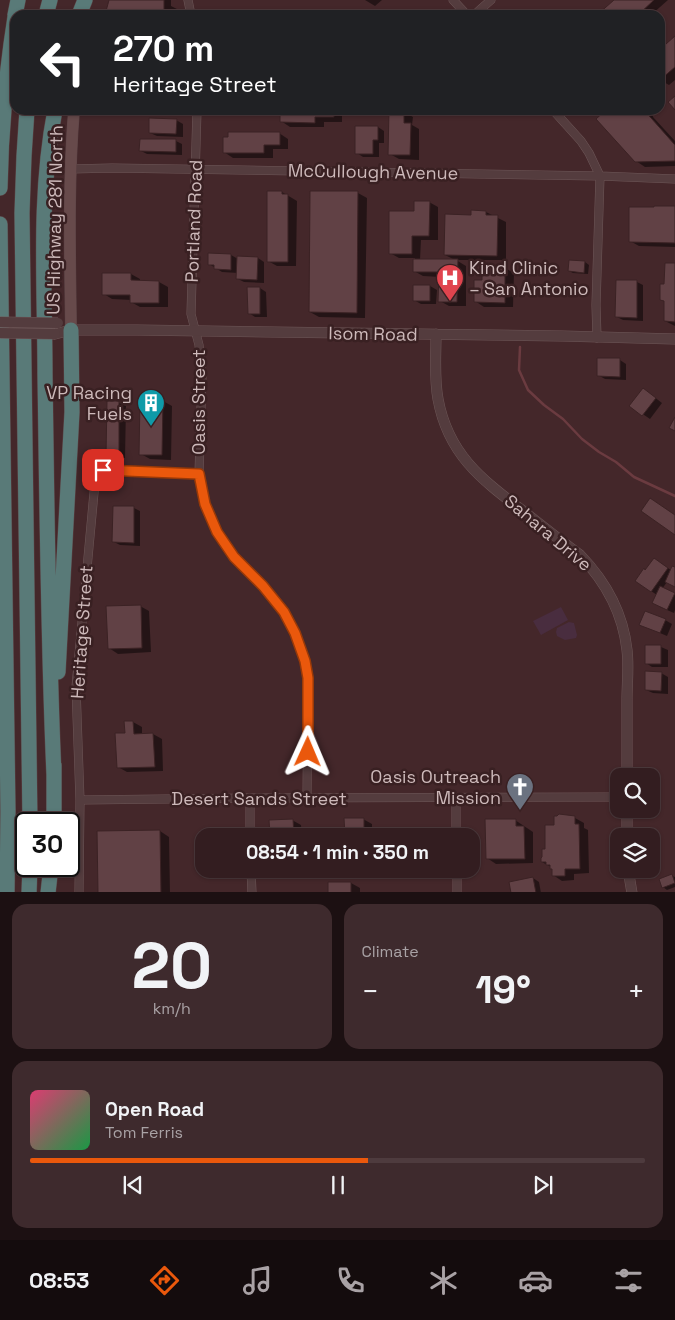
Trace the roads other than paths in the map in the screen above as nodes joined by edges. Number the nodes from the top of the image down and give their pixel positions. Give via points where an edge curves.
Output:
1 (453, 0) edge
2 (491, 0) edge
3 (462, 10) edge
4 (480, 10) edge
5 (10, 56) edge
6 (27, 115) edge
7 (54, 115) edge
8 (74, 115) edge
9 (197, 115) edge
10 (558, 115) edge
11 (71, 169) junction
12 (195, 169) junction
13 (600, 176) junction
14 (675, 179) edge
15 (0, 188) edge
16 (0, 224) edge
17 (0, 276) edge
18 (0, 322) edge
19 (65, 327) junction
20 (196, 331) junction
21 (0, 333) edge
22 (436, 334) junction
23 (597, 338) junction
24 (675, 339) edge
25 (199, 474) junction
26 (3, 697) edge
27 (627, 768) edge
28 (54, 775) junction
29 (610, 797) edge
30 (250, 798) junction
31 (307, 798) junction
32 (456, 798) junction
33 (80, 800) junction
34 (30, 812) edge
35 (54, 812) edge
36 (250, 828) edge
37 (456, 828) edge
38 (30, 877) edge
39 (50, 877) edge
40 (251, 878) edge
41 (456, 878) edge
42 (630, 878) edge
43 (7, 892) edge
44 (29, 892) edge
45 (48, 892) edge
46 (79, 892) edge
47 (252, 892) edge
48 (457, 892) edge
49 (632, 892) edge

1 - 3 street
2 - 4 street
5 - 15 highway
6 - 34 highway via 22,220
7 - 28 highway via 45,180 43,235
8 - 11 main road, US Highway 281 North
9 - 12 street, Portland Road
10 - 13 street via 581,141
11 - 12 street, McCullough Avenue
11 - 19 main road, US Highway 281 North
12 - 13 street, McCullough Avenue
12 - 20 street, Portland Road via 191,314
13 - 14 street, McCullough Avenue
13 - 23 street
16 - 17 highway
17 - 26 highway
18 - 19 street, Isom Road, bridge
19 - 20 street, Isom Road
19 - 21 street, Isom Road, bridge via 55,334
19 - 28 highway via 72,419
20 - 22 street, Isom Road
20 - 25 street, Oasis Street via 202,375
22 - 23 street, Isom Road
22 - 27 street, Sahara Drive via 438,399 446,428 461,454 487,483 591,566 616,606 627,650
23 - 24 street, Isom Road
25 - 31 street, Oasis Street via 205,504 217,532 234,557 284,612 305,661 308,678
25 - 33 street, Heritage Street via 103,470 95,482 76,688
26 - 43 highway
28 - 35 highway
29 - 32 street, Desert Sands Street
30 - 31 street, Desert Sands Street
30 - 33 street, Desert Sands Street
30 - 36 street
31 - 32 street, Desert Sands Street
32 - 37 street
33 - 46 street, Heritage Street
38 - 44 highway
39 - 45 highway
40 - 47 street
41 - 48 street
42 - 49 street

